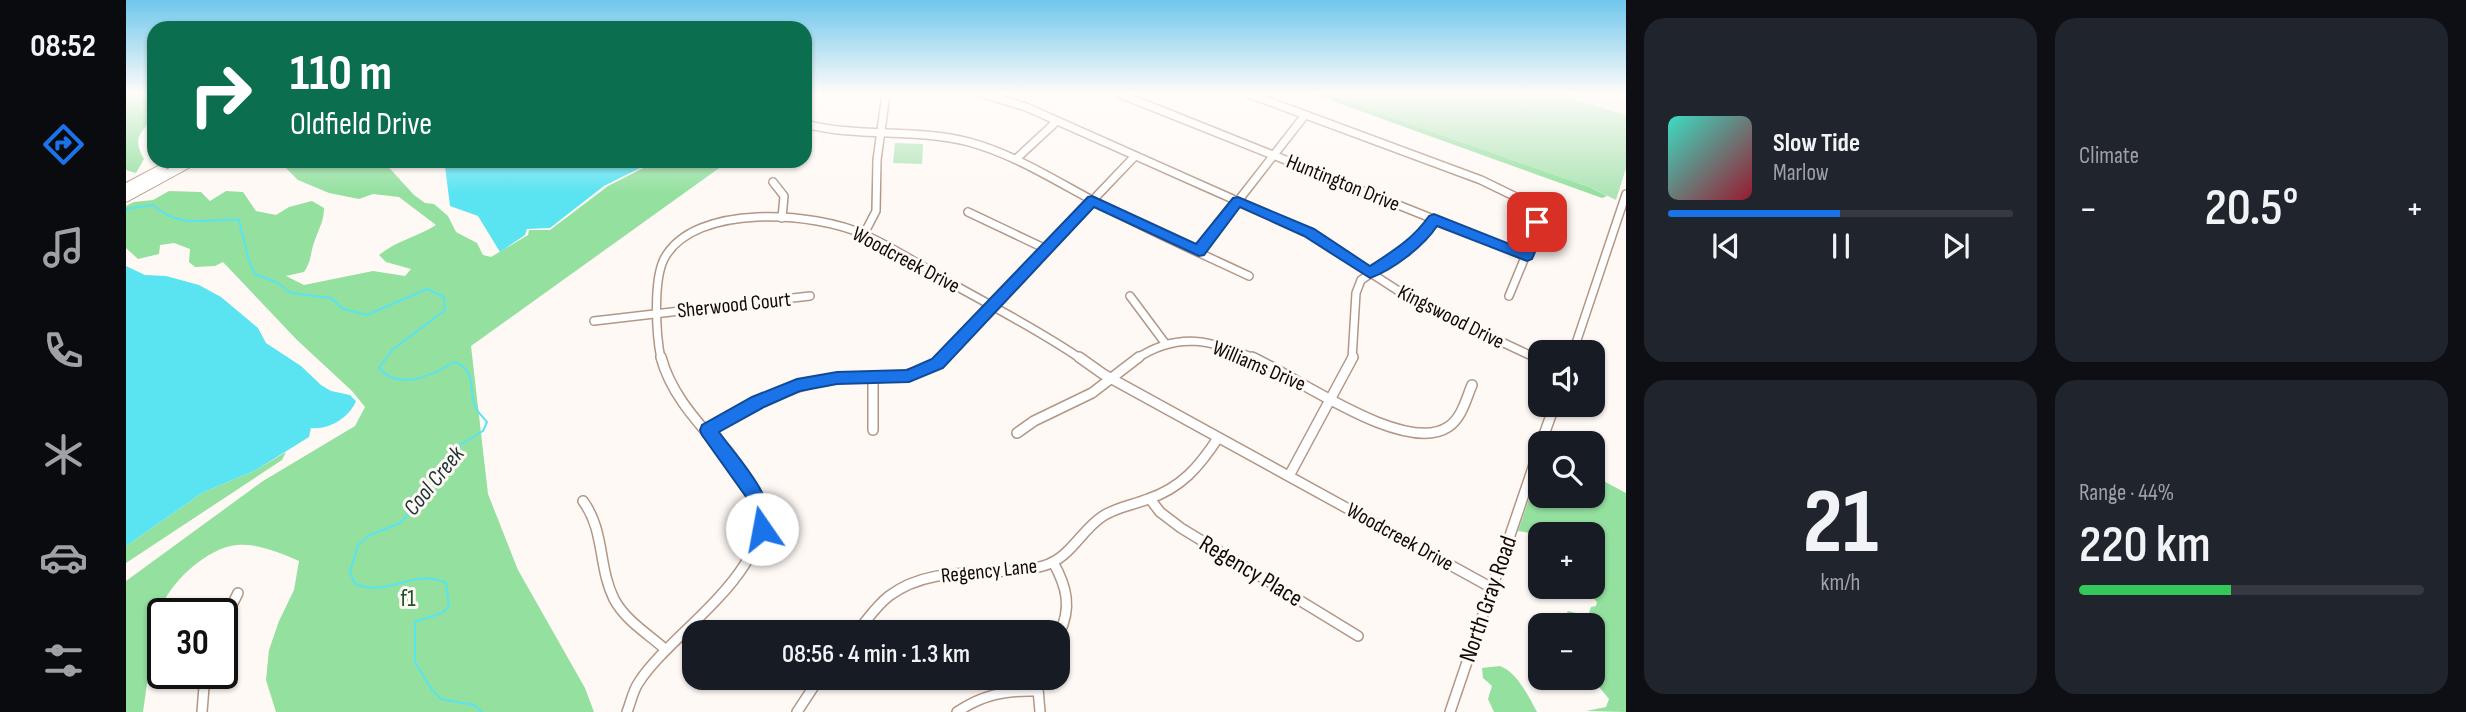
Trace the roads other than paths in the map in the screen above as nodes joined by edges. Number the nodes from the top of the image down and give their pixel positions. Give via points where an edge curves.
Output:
1 (817, 127) edge
2 (882, 127) edge
3 (1051, 127) edge
4 (1072, 127) edge
5 (1203, 127) edge
6 (1296, 127) edge
7 (1338, 127) edge
8 (881, 133) junction
9 (1135, 156) junction
10 (1274, 156) junction
11 (1016, 159) junction
12 (165, 168) edge
13 (176, 168) edge
14 (774, 183) dead end
15 (132, 188) edge
16 (1626, 194) edge
17 (126, 197) edge
18 (1092, 200) junction
19 (1238, 201) junction
20 (968, 212) dead end
21 (782, 218) junction
22 (1434, 219) junction
23 (864, 234) junction
24 (1046, 250) junction
25 (1199, 251) junction
26 (1527, 256) junction
27 (1370, 273) junction
28 (1249, 276) dead end
29 (810, 296) dead end
30 (1130, 296) dead end
31 (1509, 296) dead end
32 (992, 307) junction
33 (658, 313) junction
34 (594, 321) dead end
35 (1577, 340) edge
36 (1165, 343) junction
37 (1528, 354) edge
38 (873, 378) junction
39 (1112, 378) junction
40 (1472, 385) dead end
41 (1331, 399) junction
42 (708, 430) junction
43 (873, 430) dead end
44 (1017, 433) dead end
45 (1218, 438) junction
46 (1289, 476) junction
47 (1528, 483) edge
48 (1150, 499) junction
49 (583, 501) dead end
50 (1054, 562) junction
51 (1492, 588) junction
52 (238, 593) dead end
53 (236, 598) edge
54 (867, 620) edge
55 (1066, 620) edge
56 (1358, 636) dead end
57 (665, 649) junction
58 (204, 689) edge
59 (811, 690) edge
60 (1036, 691) joint
61 (202, 712) edge
62 (627, 712) edge
63 (797, 712) edge
64 (957, 712) edge
65 (1040, 712) edge
66 (1450, 712) edge

1 - 8 street
2 - 8 street
3 - 11 street
4 - 9 street, Kingswood Drive
5 - 10 street, Huntington Drive
6 - 10 street
7 - 26 street via 1510,192 1531,210 1537,222
8 - 11 street via 949,138
8 - 23 street via 876,211
9 - 18 street
9 - 19 street, Kingswood Drive
10 - 19 street
10 - 22 street, Huntington Drive
11 - 18 street
12 - 15 main road
13 - 15 main road
14 - 21 street via 784,196
15 - 17 main road
16 - 35 street
18 - 24 street
18 - 25 street
19 - 25 street
19 - 27 street, Kingswood Drive via 1309,233
20 - 24 street
21 - 23 street, Woodcreek Drive via 835,224
21 - 33 street, Woodcreek Drive via 724,221 682,239 662,265
22 - 26 street, Huntington Drive
22 - 27 street via 1412,246
23 - 32 street, Woodcreek Drive
24 - 32 street
25 - 28 street
26 - 31 street
27 - 37 street, Kingswood Drive via 1426,307
27 - 41 street via 1357,289 1354,356
29 - 33 street, Sherwood Court
30 - 36 street
32 - 38 street via 937,363 909,376
32 - 39 street, Woodcreek Drive
33 - 34 street, Sherwood Court
33 - 42 street, Woodcreek Drive via 659,351 667,376
36 - 39 street, Williams Drive via 1136,357
36 - 41 street, Williams Drive via 1199,341 1231,349
38 - 42 street via 797,385
38 - 43 street
39 - 44 street, Williams Drive
39 - 45 street, Woodcreek Drive
40 - 41 street, Williams Drive via 1452,424 1437,432 1396,429
41 - 46 street
42 - 57 street, Woodcreek Drive via 757,499 762,529 740,572
45 - 46 street, Woodcreek Drive
45 - 48 street, Regency Lane via 1192,476
46 - 51 street, Woodcreek Drive
47 - 51 street, North Gray Road
48 - 50 street, Regency Lane via 1100,518
48 - 56 street, Regency Place via 1181,528
49 - 57 street via 597,521 614,598
50 - 54 street, Regency Lane via 911,583 888,596
50 - 55 street via 1064,580 1069,604
51 - 66 street, North Gray Road
52 - 53 street
57 - 62 street, Woodcreek Drive via 637,684
58 - 61 street
59 - 63 street
60 - 64 street via 997,692
60 - 65 street

